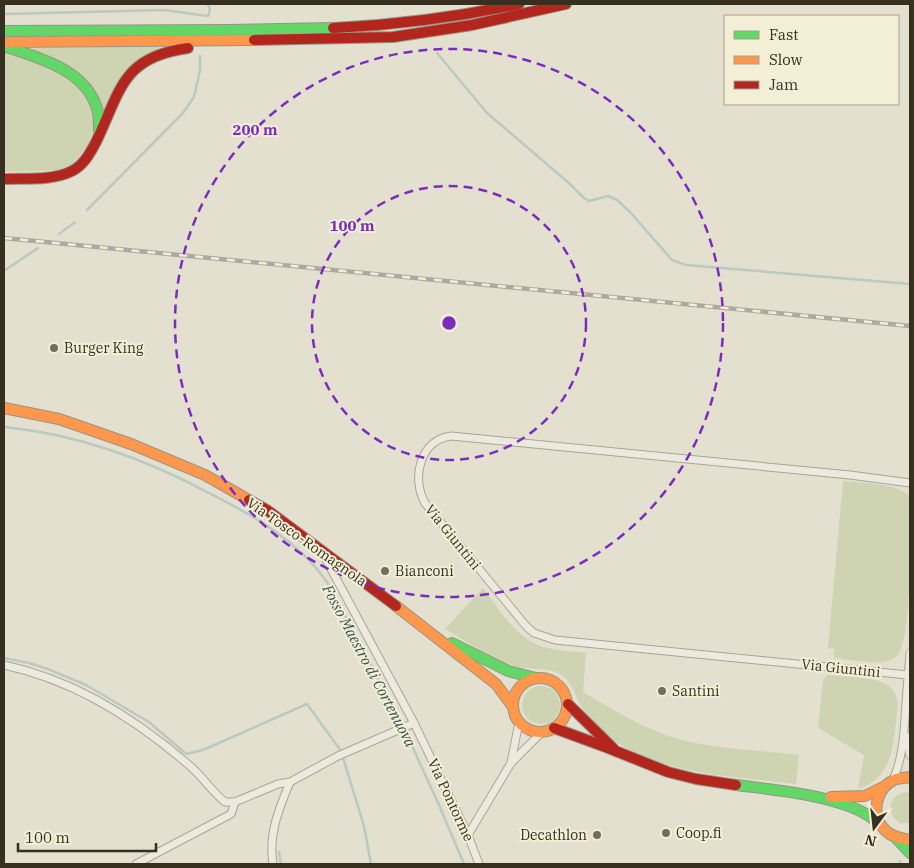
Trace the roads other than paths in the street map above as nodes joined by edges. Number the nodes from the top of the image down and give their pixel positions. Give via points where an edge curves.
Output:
1 (519, 4) edge
2 (566, 4) edge
3 (4, 31) edge
4 (227, 41) junction
5 (4, 42) edge
6 (4, 46) edge
7 (99, 136) junction
8 (4, 177) edge
9 (4, 408) edge
10 (910, 482) edge
11 (322, 551) junction
12 (432, 633) junction
13 (910, 653) edge
14 (4, 665) edge
15 (908, 675) junction
16 (537, 678) junction
17 (568, 704) junction
18 (513, 708) junction
19 (519, 722) junction
20 (411, 725) junction
21 (554, 728) junction
22 (905, 731) junction
23 (541, 732) junction
24 (618, 752) junction
25 (910, 755) edge
26 (511, 763) junction
27 (910, 777) edge
28 (290, 782) junction
29 (889, 783) junction
30 (815, 796) junction
31 (235, 802) junction
32 (880, 824) junction
33 (468, 835) junction
34 (895, 838) junction
35 (910, 840) edge
36 (910, 853) edge
37 (136, 864) edge
38 (273, 864) edge
39 (479, 864) edge

1 - 3 main road via 391,25
2 - 4 main road via 472,25 393,37
4 - 5 main road
4 - 7 main road via 166,51 142,62 123,82
6 - 7 main road via 56,65 81,82 98,108
7 - 8 main road via 89,156 74,170 53,176
9 - 11 main road, Via Tosco-Romagnola via 59,419 131,444 205,476 267,510
10 - 15 street, Via Giuntini via 451,436 436,440 429,447 422,459 418,481 425,503 522,620 540,636
11 - 12 main road, Via Tosco-Romagnola
11 - 20 street, Via Pontorme
12 - 16 main road via 508,671
12 - 18 main road via 496,684
13 - 15 street
14 - 31 street via 51,679 134,721 193,768 225,802
15 - 22 street
16 - 17 main road via 546,678 561,687
16 - 18 main road via 521,686
17 - 21 main road via 563,720
17 - 24 main road
18 - 19 main road
19 - 23 main road via 531,731
19 - 26 street
20 - 28 street via 338,756
20 - 33 street, Via Pontorme
21 - 23 main road
21 - 24 main road
22 - 25 street
22 - 29 street via 901,760
23 - 26 street
24 - 30 main road via 676,775
26 - 33 street
27 - 29 main road
28 - 31 street
28 - 38 street via 274,823
29 - 30 main road via 864,796
29 - 32 main road via 879,794 876,804
30 - 32 main road via 855,809
31 - 37 street via 231,814
32 - 34 main road
33 - 39 street, Via Pontorme
34 - 35 main road
34 - 36 main road

